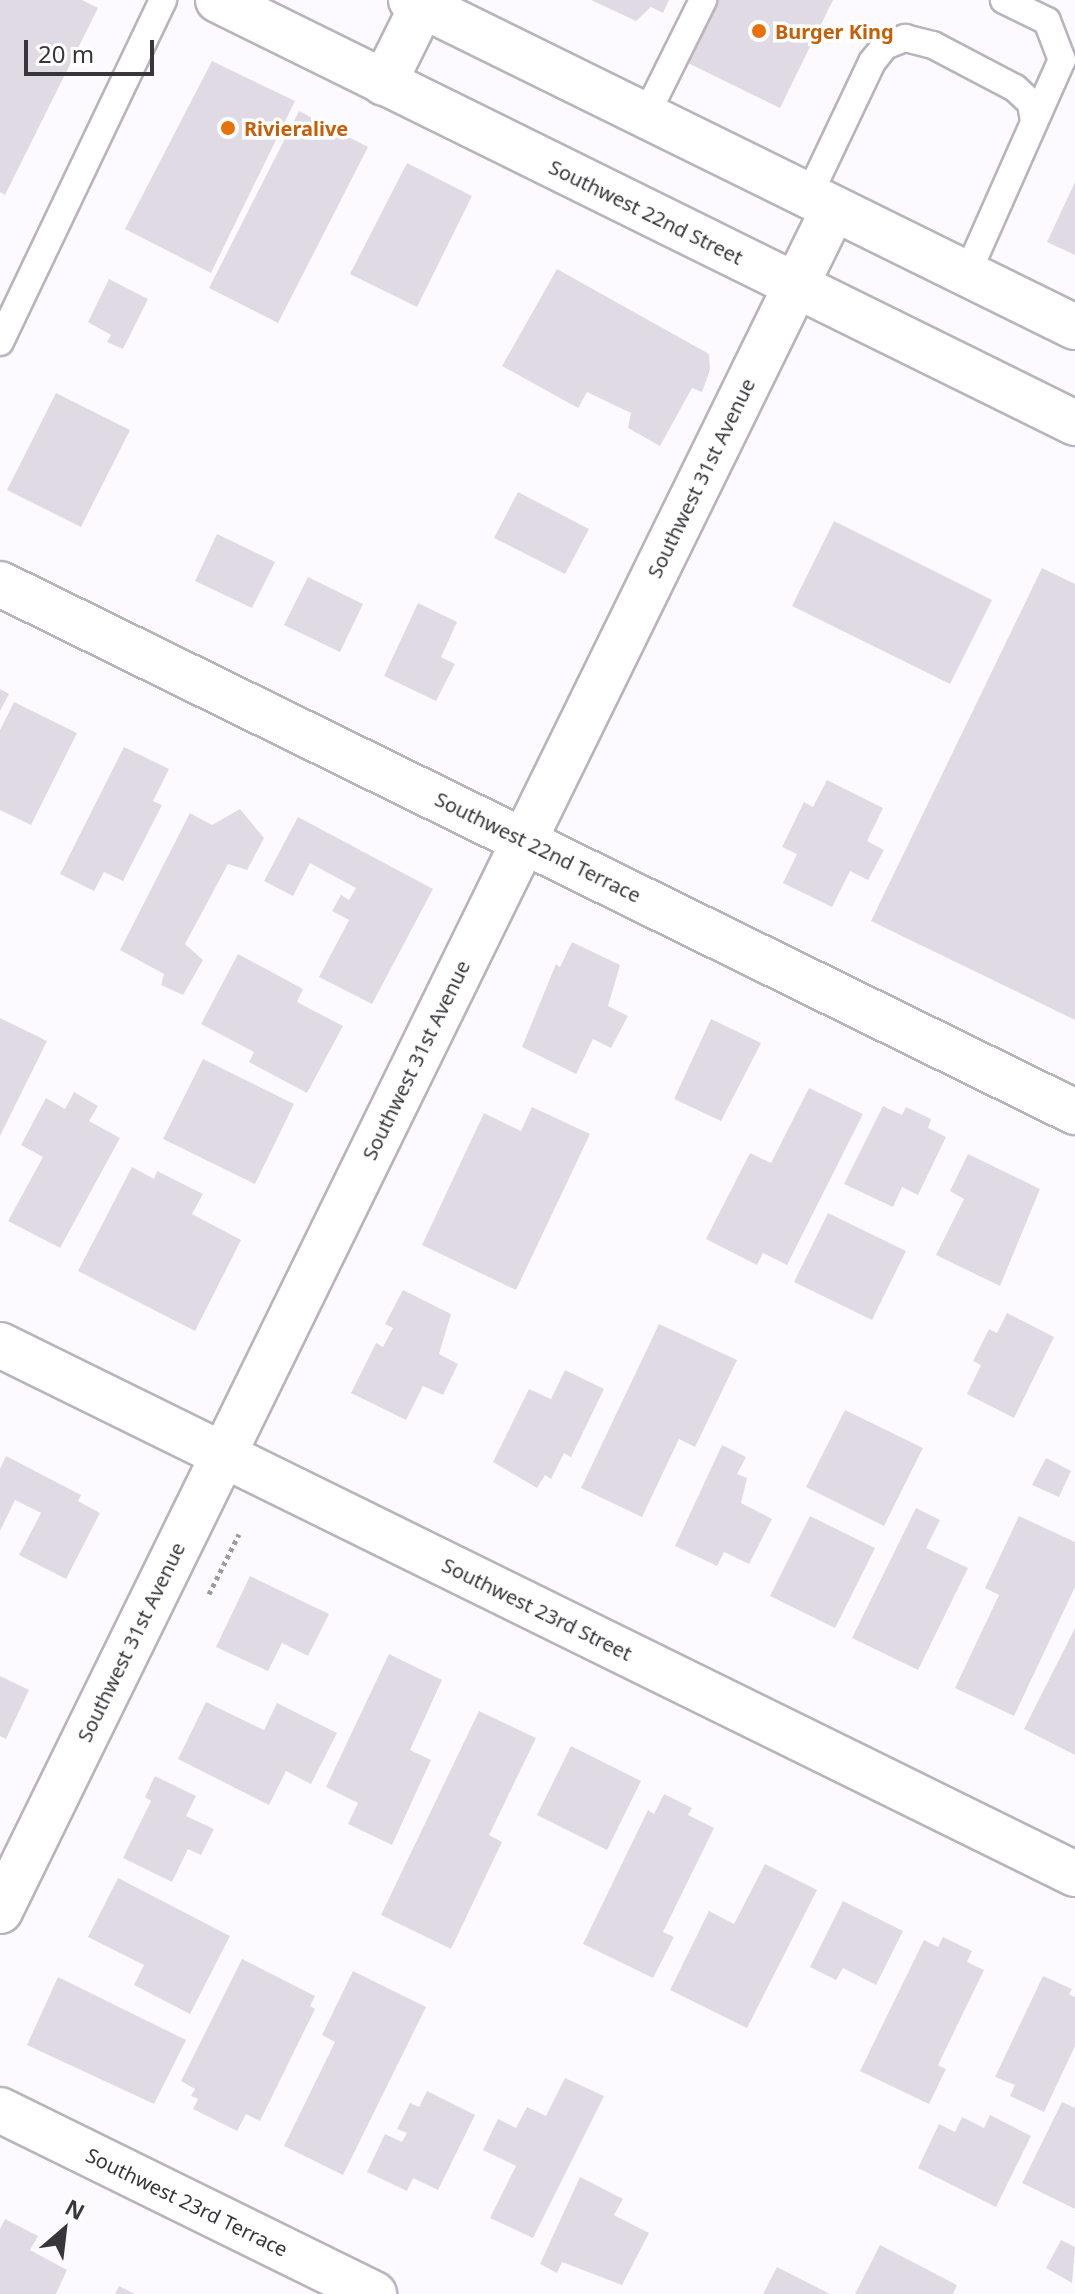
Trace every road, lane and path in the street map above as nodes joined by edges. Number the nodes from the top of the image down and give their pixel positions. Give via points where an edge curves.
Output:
1 (163, 0) edge
2 (218, 0) edge
3 (703, 0) edge
4 (1004, 0) edge
5 (419, 2) edge
6 (384, 83) junction
7 (645, 117) junction
8 (1034, 121) junction
9 (820, 204) junction
10 (967, 274) junction
11 (795, 285) junction
12 (1075, 327) edge
13 (0, 342) edge
14 (1075, 423) edge
15 (0, 584) edge
16 (523, 840) junction
17 (1075, 1112) edge
18 (0, 1345) edge
19 (224, 1455) junction
20 (1075, 1874) edge
21 (0, 1911) edge
22 (0, 2110) edge
23 (374, 2294) edge

1 - 13 lane
2 - 6 street, Southwest 22nd Street
3 - 7 lane
4 - 8 lane via 1047,21 1062,60
5 - 6 street
5 - 7 street
6 - 11 street, Southwest 22nd Street
7 - 9 street
8 - 9 lane via 1031,103 1015,88 933,45 905,38 885,46 872,62
8 - 10 lane
9 - 10 street
9 - 11 street, Southwest 31st Avenue
10 - 12 street
11 - 14 street, Southwest 22nd Street
11 - 16 street, Southwest 31st Avenue
15 - 16 street, Southwest 22nd Terrace
16 - 17 street, Southwest 22nd Terrace
16 - 19 street, Southwest 31st Avenue
18 - 19 street, Southwest 23rd Street
19 - 20 street, Southwest 23rd Street
19 - 21 street, Southwest 31st Avenue
22 - 23 street, Southwest 23rd Terrace

